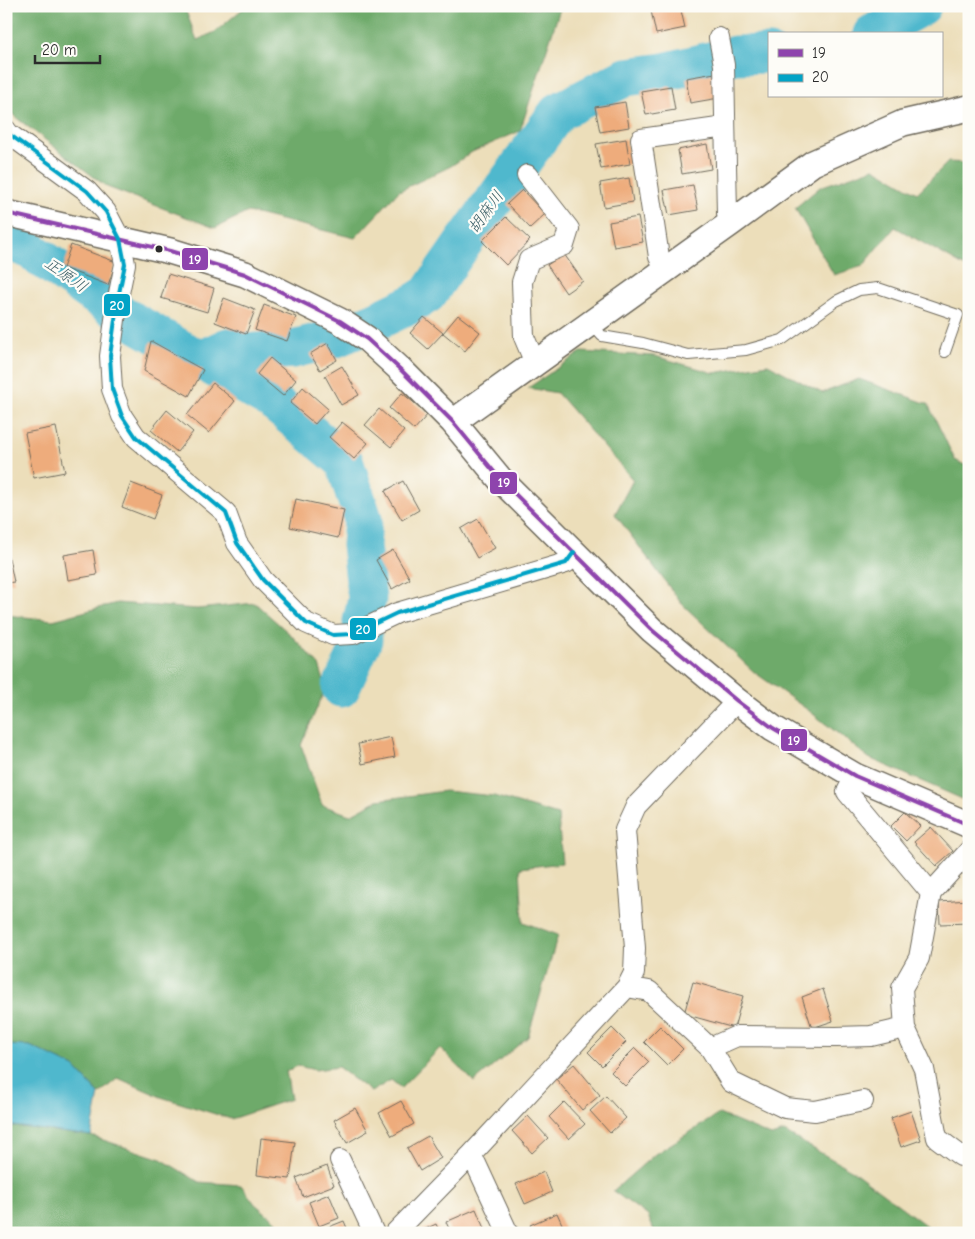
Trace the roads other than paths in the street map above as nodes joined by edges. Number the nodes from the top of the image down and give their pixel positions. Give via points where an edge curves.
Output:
1 (719, 38) dead end
2 (969, 108) edge
3 (725, 127) junction
4 (6, 130) edge
5 (527, 175) dead end
6 (6, 213) edge
7 (731, 223) junction
8 (120, 239) junction
9 (666, 270) junction
10 (591, 323) junction
11 (945, 352) dead end
12 (535, 364) junction
13 (453, 422) junction
14 (574, 552) junction
15 (737, 701) junction
16 (855, 776) junction
17 (969, 825) edge
18 (969, 852) edge
19 (931, 893) junction
20 (627, 987) junction
21 (905, 1028) junction
22 (710, 1048) junction
23 (863, 1101) dead end
24 (969, 1154) edge
25 (470, 1156) junction
26 (340, 1160) dead end
27 (374, 1233) edge
28 (395, 1233) edge
29 (508, 1233) edge

1 - 3 street via 724,65
2 - 7 street via 904,123 813,163
3 - 7 street via 726,214
3 - 9 street via 641,139 659,257
4 - 8 street via 87,190 106,212
5 - 12 street via 569,229 564,245 529,260 522,282 524,337
6 - 8 street
7 - 9 street
8 - 13 street via 245,274 340,321 367,339
8 - 14 street via 125,264 110,356 112,389 122,416 136,437 226,514 237,543 263,580 306,623 333,635 353,634 397,613 566,563
9 - 10 street
10 - 11 lane via 602,336 688,356 746,350 782,340 836,301 859,290 878,288 958,315
10 - 12 street
12 - 13 street
13 - 14 street via 500,479
14 - 15 street via 652,630
15 - 16 street via 773,728
15 - 20 street via 636,806 625,830 635,948 634,973
16 - 17 street
16 - 19 street via 847,792
18 - 19 street
19 - 21 street via 919,958 902,988
20 - 22 street via 649,991
20 - 25 street
21 - 22 street via 871,1036 737,1036
21 - 24 street via 924,1069 937,1138 961,1156
22 - 23 street via 732,1082 785,1108 815,1111
25 - 28 street
25 - 29 street
26 - 27 street

